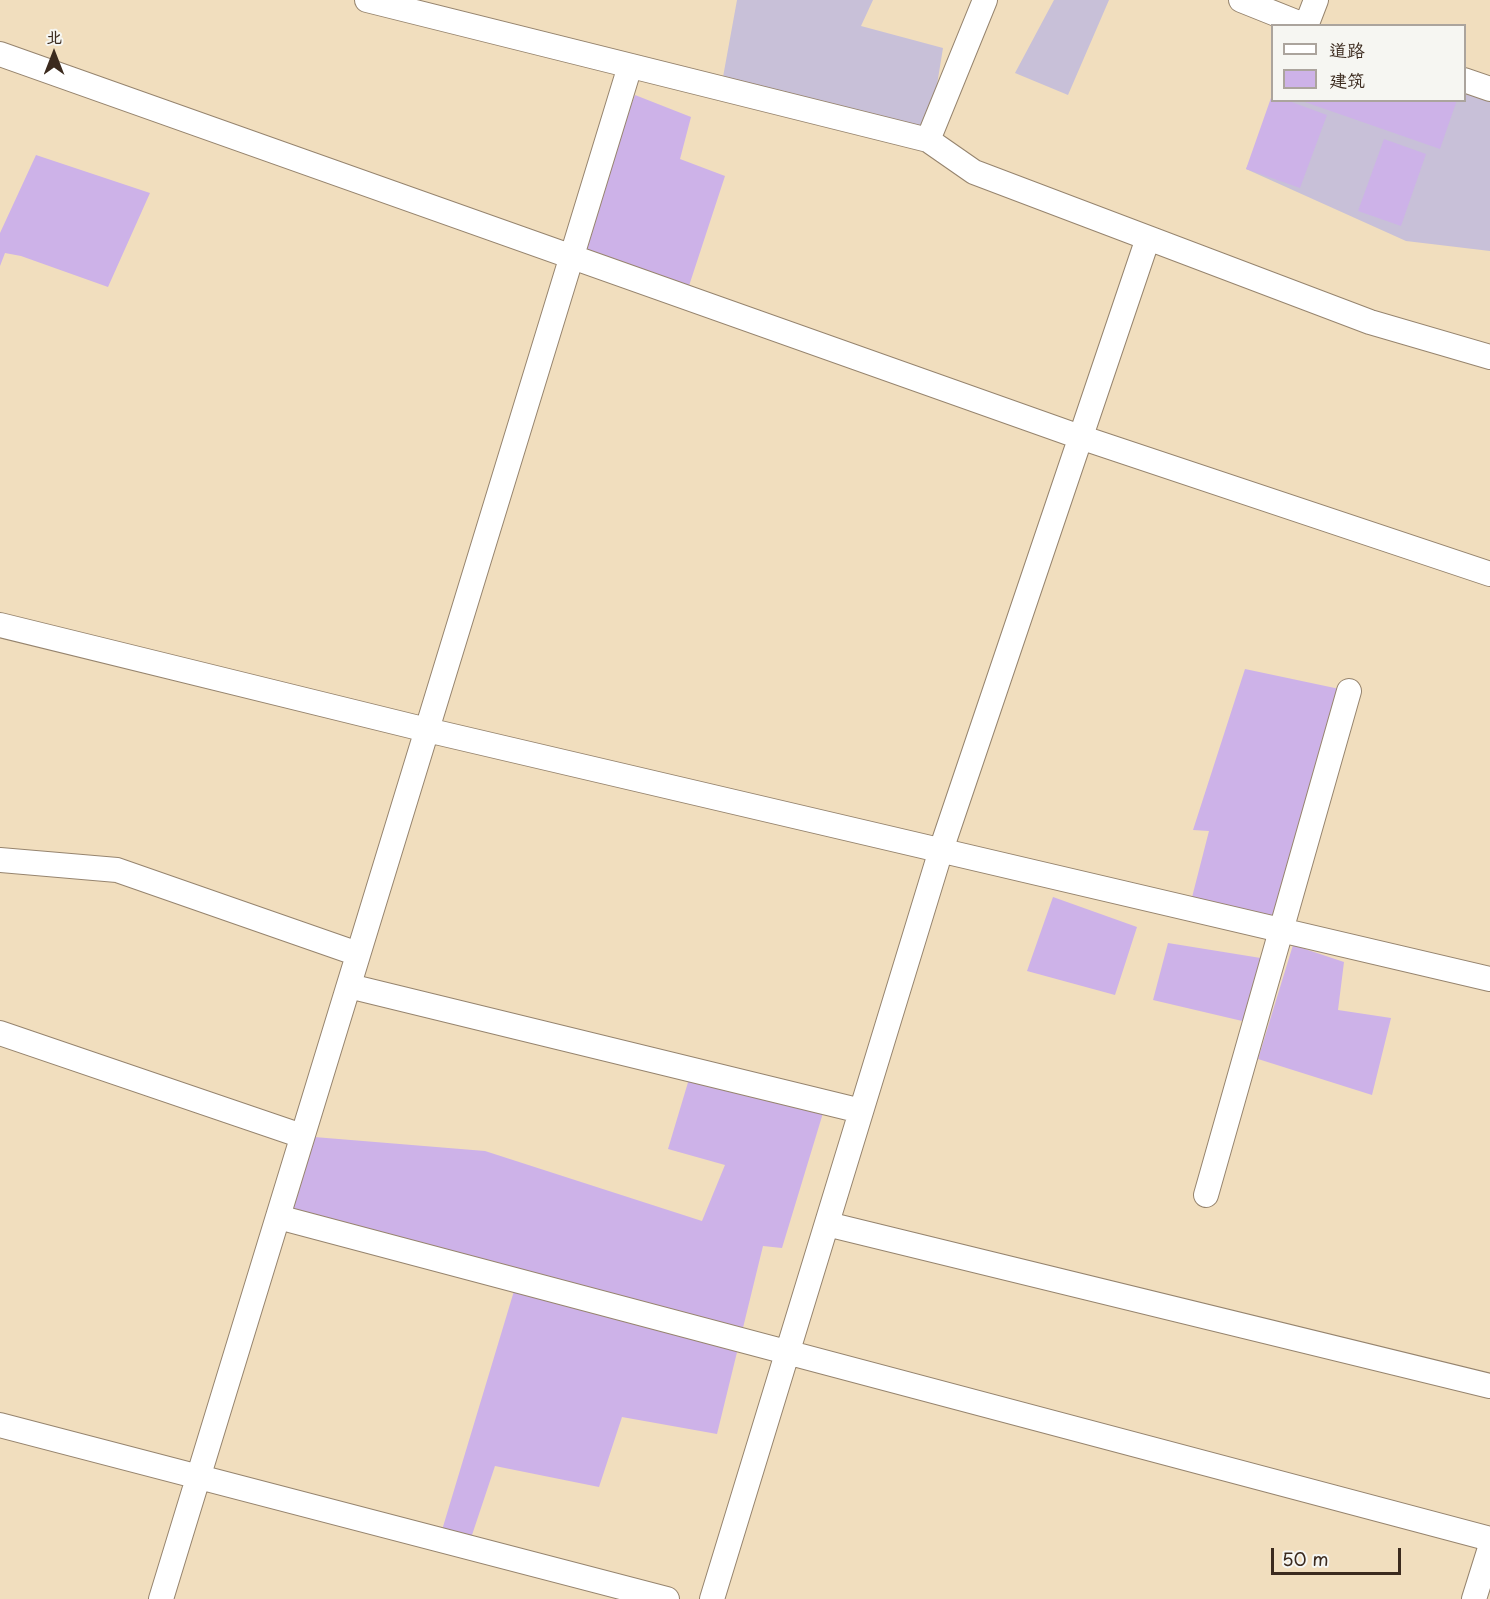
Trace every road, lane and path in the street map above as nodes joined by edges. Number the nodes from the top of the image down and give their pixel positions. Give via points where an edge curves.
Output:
1 (367, 0) edge
2 (985, 0) edge
3 (1241, 0) edge
4 (1316, 0) edge
5 (1301, 24) edge
6 (1307, 24) edge
7 (0, 54) edge
8 (630, 66) junction
9 (1466, 81) edge
10 (1490, 89) edge
11 (928, 140) junction
12 (1148, 238) junction
13 (571, 257) junction
14 (1490, 357) edge
15 (1080, 437) junction
16 (1490, 574) edge
17 (0, 625) edge
18 (1349, 691) dead end
19 (426, 730) junction
20 (941, 850) junction
21 (0, 860) edge
22 (1281, 930) junction
23 (358, 954) junction
24 (1490, 979) edge
25 (349, 986) junction
26 (0, 1033) edge
27 (861, 1110) junction
28 (302, 1137) junction
29 (1206, 1195) dead end
30 (278, 1217) junction
31 (826, 1224) junction
32 (787, 1353) junction
33 (1490, 1386) edge
34 (0, 1425) edge
35 (198, 1477) junction
36 (1490, 1539) edge
37 (1490, 1548) edge
38 (161, 1599) edge
39 (667, 1599) edge
40 (712, 1599) edge
41 (1474, 1599) edge

1 - 8 street
2 - 11 street
3 - 5 street
4 - 6 street
7 - 13 street
8 - 11 street
8 - 13 street
9 - 10 street
11 - 12 street via 974,172
12 - 14 street via 1370,322
12 - 15 street
13 - 15 street
13 - 19 street
15 - 16 street
15 - 20 street
17 - 19 street
18 - 22 street
19 - 20 street
19 - 23 street
20 - 22 street
20 - 27 street
21 - 23 street via 117,870
22 - 24 street
22 - 29 street
23 - 25 street
25 - 27 street
25 - 28 street
26 - 28 street
27 - 31 street
28 - 30 street
30 - 32 street
30 - 35 street
31 - 32 street
31 - 33 street
32 - 36 street
32 - 40 street
34 - 35 street
35 - 38 street
35 - 39 street
37 - 41 street

